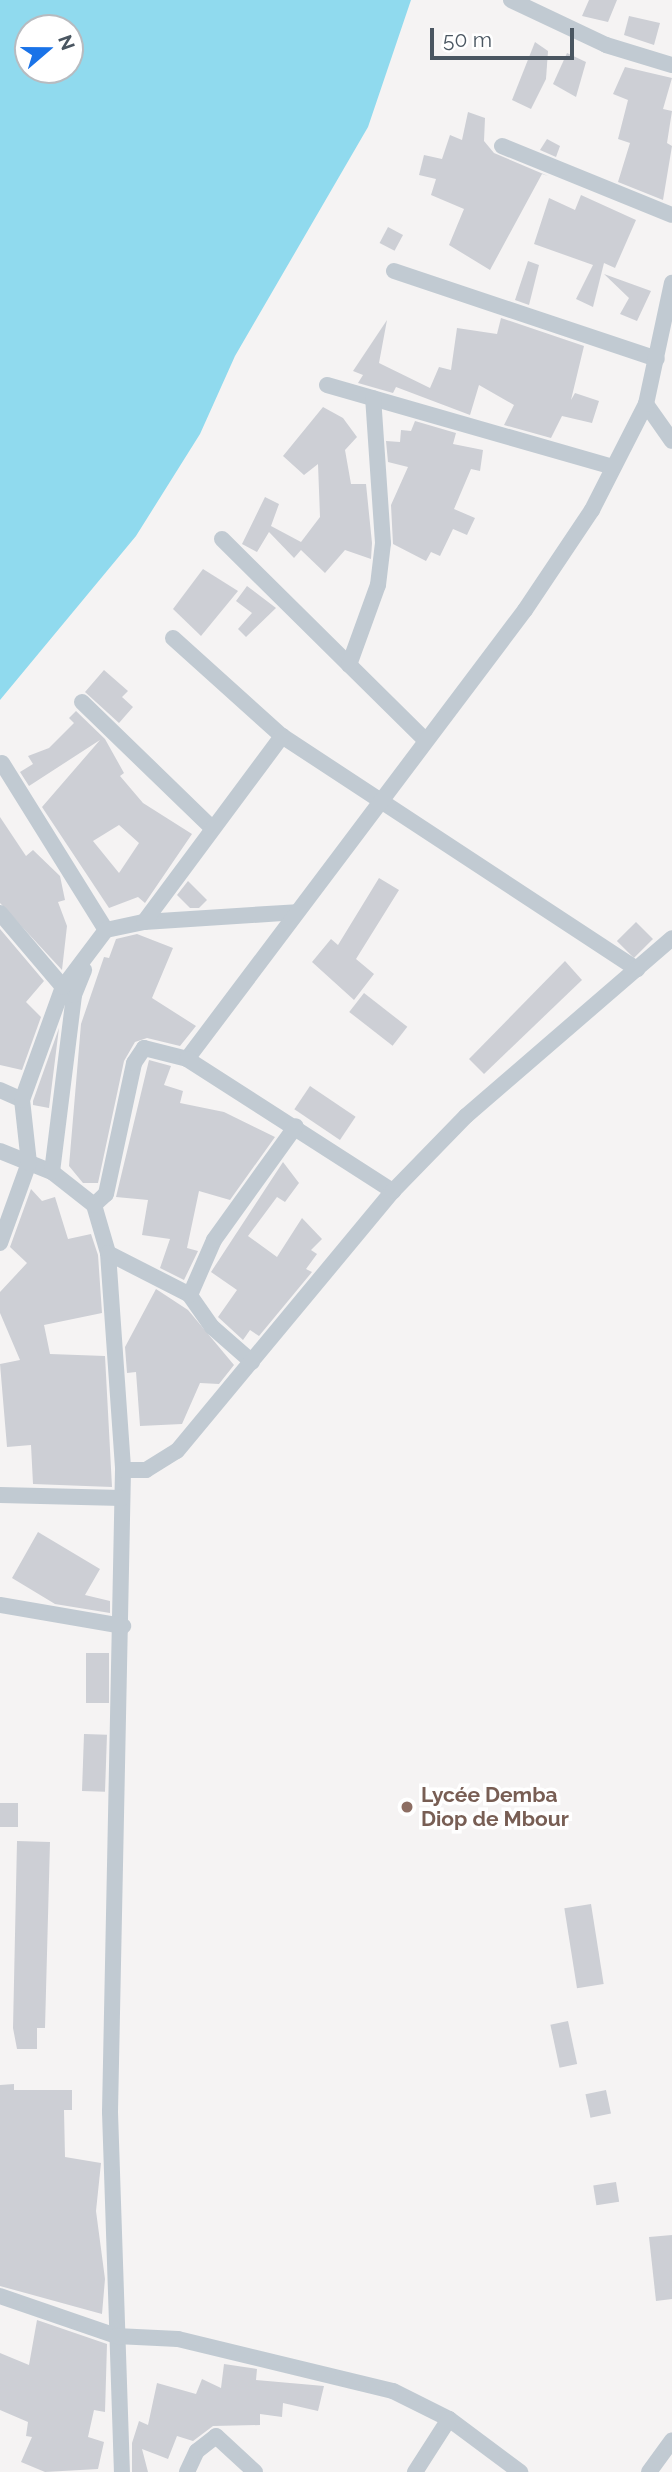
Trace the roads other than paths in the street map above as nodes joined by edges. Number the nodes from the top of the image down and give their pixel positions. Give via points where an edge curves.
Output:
1 (511, 0) edge
2 (672, 65) edge
3 (502, 146) dead end
4 (672, 215) edge
5 (394, 271) dead end
6 (672, 283) edge
7 (657, 359) junction
8 (327, 385) dead end
9 (373, 398) junction
10 (646, 404) junction
11 (672, 441) edge
12 (613, 467) junction
13 (222, 539) dead end
14 (173, 638) dead end
15 (349, 665) junction
16 (82, 702) dead end
17 (282, 736) junction
18 (425, 740) junction
19 (2, 763) dead end
20 (376, 801) junction
21 (210, 826) junction
22 (296, 912) junction
23 (0, 913) edge
24 (144, 922) junction
25 (106, 930) junction
26 (672, 938) edge
27 (91, 955) junction
28 (638, 969) junction
29 (63, 987) junction
30 (187, 1059) junction
31 (0, 1090) edge
32 (22, 1100) junction
33 (296, 1126) junction
34 (0, 1151) edge
35 (29, 1163) junction
36 (52, 1172) junction
37 (393, 1191) junction
38 (94, 1205) junction
39 (0, 1243) edge
40 (108, 1253) junction
41 (190, 1295) junction
42 (252, 1362) junction
43 (123, 1470) junction
44 (0, 1495) edge
45 (122, 1498) junction
46 (0, 1605) edge
47 (123, 1626) junction
48 (0, 2296) edge
49 (116, 2336) junction
50 (449, 2419) junction
51 (672, 2440) edge
52 (122, 2472) edge
53 (187, 2472) edge
54 (255, 2472) edge
55 (415, 2472) edge
56 (520, 2472) edge
57 (649, 2472) edge

1 - 2 street via 606,45
3 - 4 street
5 - 7 street
6 - 7 street
7 - 10 street
8 - 9 street
9 - 12 street
9 - 15 street via 383,543 378,585
10 - 11 street
10 - 12 street
12 - 18 street via 525,610
13 - 15 street
14 - 17 street
15 - 18 street
16 - 21 street
17 - 20 street
17 - 21 street
18 - 20 street
19 - 25 street
20 - 22 street
20 - 28 street
21 - 24 street via 188,867
22 - 24 street
22 - 30 street
23 - 29 street
24 - 25 street
25 - 27 street
26 - 28 street
27 - 29 street
27 - 36 street via 74,995
28 - 37 street via 466,1116
29 - 32 street
30 - 33 street
30 - 38 street via 144,1048 134,1063 106,1194
31 - 32 street
32 - 35 street
33 - 37 street
33 - 41 street via 208,1251
34 - 35 street
35 - 36 street
35 - 39 street
36 - 38 street
37 - 42 street
38 - 40 street
40 - 41 street
40 - 43 street
41 - 42 street via 212,1327
42 - 43 street via 177,1451 146,1470
43 - 45 street
44 - 45 street
45 - 47 street
46 - 47 street
47 - 49 street via 110,2112
48 - 49 street
49 - 50 street via 178,2339 301,2364 393,2391
49 - 52 street
50 - 55 street
50 - 56 street
51 - 57 street
53 - 54 street via 197,2451 216,2436

